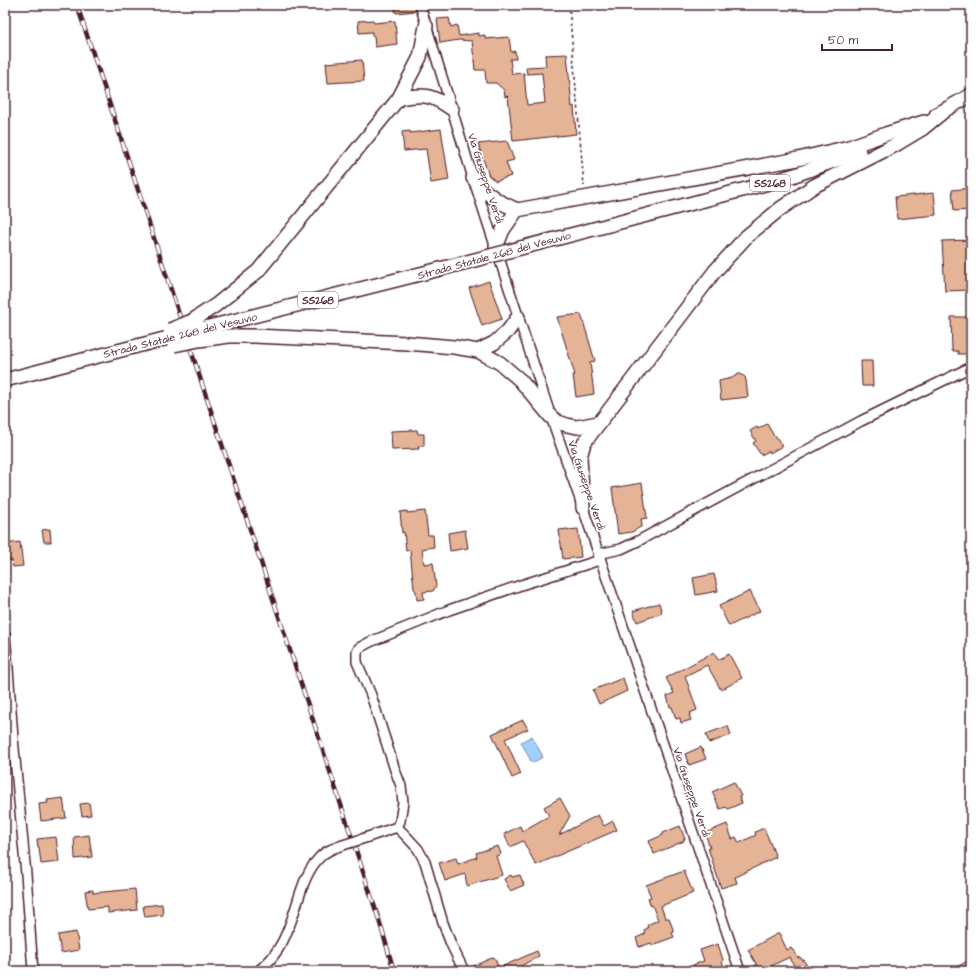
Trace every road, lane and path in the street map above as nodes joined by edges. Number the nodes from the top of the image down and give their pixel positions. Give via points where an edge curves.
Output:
1 (420, 5) edge
2 (569, 5) edge
3 (426, 26) junction
4 (971, 95) edge
5 (399, 98) junction
6 (452, 110) junction
7 (944, 111) junction
8 (924, 122) junction
9 (473, 178) junction
10 (585, 198) junction
11 (517, 210) junction
12 (496, 247) junction
13 (518, 317) junction
14 (196, 330) junction
15 (172, 337) junction
16 (478, 351) junction
17 (55, 367) junction
18 (971, 367) edge
19 (5, 380) edge
20 (551, 417) junction
21 (598, 423) junction
22 (583, 508) junction
23 (599, 557) junction
24 (5, 635) edge
25 (396, 827) junction
26 (33, 971) edge
27 (258, 971) edge
28 (464, 971) edge
29 (740, 971) edge

1 - 3 street, Via Giuseppe Verdi
2 - 10 path
3 - 5 highway via 420,58
3 - 6 street, Via Giuseppe Verdi
4 - 7 highway, Strada Statale 268 del Vesuvio / SS268
5 - 6 highway via 430,96
5 - 14 highway via 258,271 216,305
6 - 9 street, Via Giuseppe Verdi
7 - 8 highway, Strada Statale 268 del Vesuvio / SS268
7 - 21 highway via 898,144 814,186 747,236 715,271
8 - 10 highway via 849,147 798,159
8 - 14 highway, Strada Statale 268 del Vesuvio / SS268, bridge via 856,153 795,175 440,269
9 - 11 highway via 486,192
9 - 12 street, Via Giuseppe Verdi
10 - 11 highway
11 - 12 highway via 503,230
12 - 13 street, Via Giuseppe Verdi
13 - 16 highway via 494,343
13 - 20 street, Via Giuseppe Verdi
14 - 15 highway, bridge
14 - 15 highway, bridge
14 - 16 highway via 229,336 407,343 454,346
15 - 17 highway, Strada Statale 268 del Vesuvio via 129,354 97,356
15 - 17 highway via 121,342
16 - 20 highway via 500,363 520,380
17 - 19 highway, Strada Statale 268 del Vesuvio
18 - 23 street via 861,421 638,541
20 - 21 highway via 558,422 577,427
20 - 22 street, Via Giuseppe Verdi
21 - 22 highway via 584,443 580,457
22 - 23 street, Via Giuseppe Verdi
23 - 25 street via 449,610 359,648 357,662 401,786 403,802 400,821
23 - 29 street, Via Giuseppe Verdi
24 - 26 street
25 - 27 street, bridge via 332,849 318,859 310,870 286,937 273,958
25 - 28 street via 418,849 425,862 443,923

